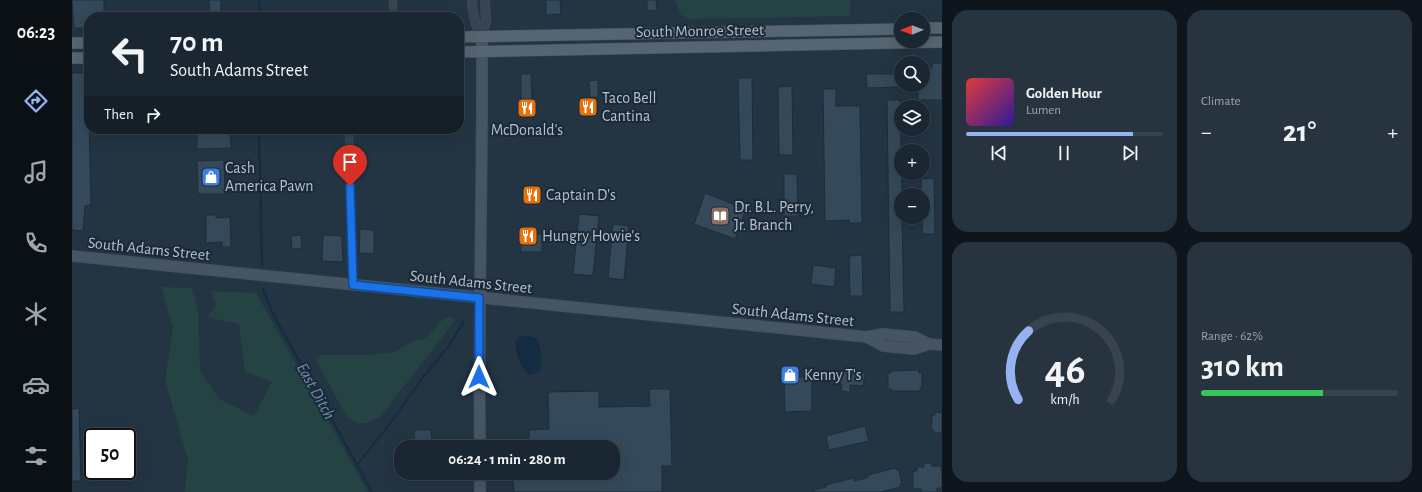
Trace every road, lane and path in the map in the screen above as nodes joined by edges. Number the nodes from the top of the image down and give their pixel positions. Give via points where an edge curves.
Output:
1 (392, 0) edge
2 (472, 0) edge
3 (485, 0) edge
4 (393, 12) edge
5 (930, 28) edge
6 (942, 28) edge
7 (894, 29) edge
8 (482, 36) junction
9 (464, 37) edge
10 (942, 42) edge
11 (72, 43) edge
12 (84, 43) edge
13 (482, 51) junction
14 (464, 52) edge
15 (72, 58) edge
16 (84, 58) edge
17 (349, 134) edge
18 (72, 256) edge
19 (353, 285) junction
20 (479, 298) junction
21 (942, 345) edge
22 (480, 440) edge
23 (480, 480) edge
24 (480, 492) edge

1 - 4 street
2 - 8 street via 474,20
3 - 8 street via 486,21
5 - 6 main road
7 - 8 main road, South Monroe Street
8 - 9 main road, South Monroe Street
8 - 13 main road
10 - 13 main road, South Monroe Street
11 - 12 main road
13 - 14 main road, South Monroe Street
13 - 20 main road
15 - 16 main road
17 - 19 street
18 - 19 main road, South Adams Street
19 - 20 main road, South Adams Street
20 - 21 main road, South Adams Street via 867,337 883,334 915,337 929,344
20 - 22 main road
23 - 24 main road

